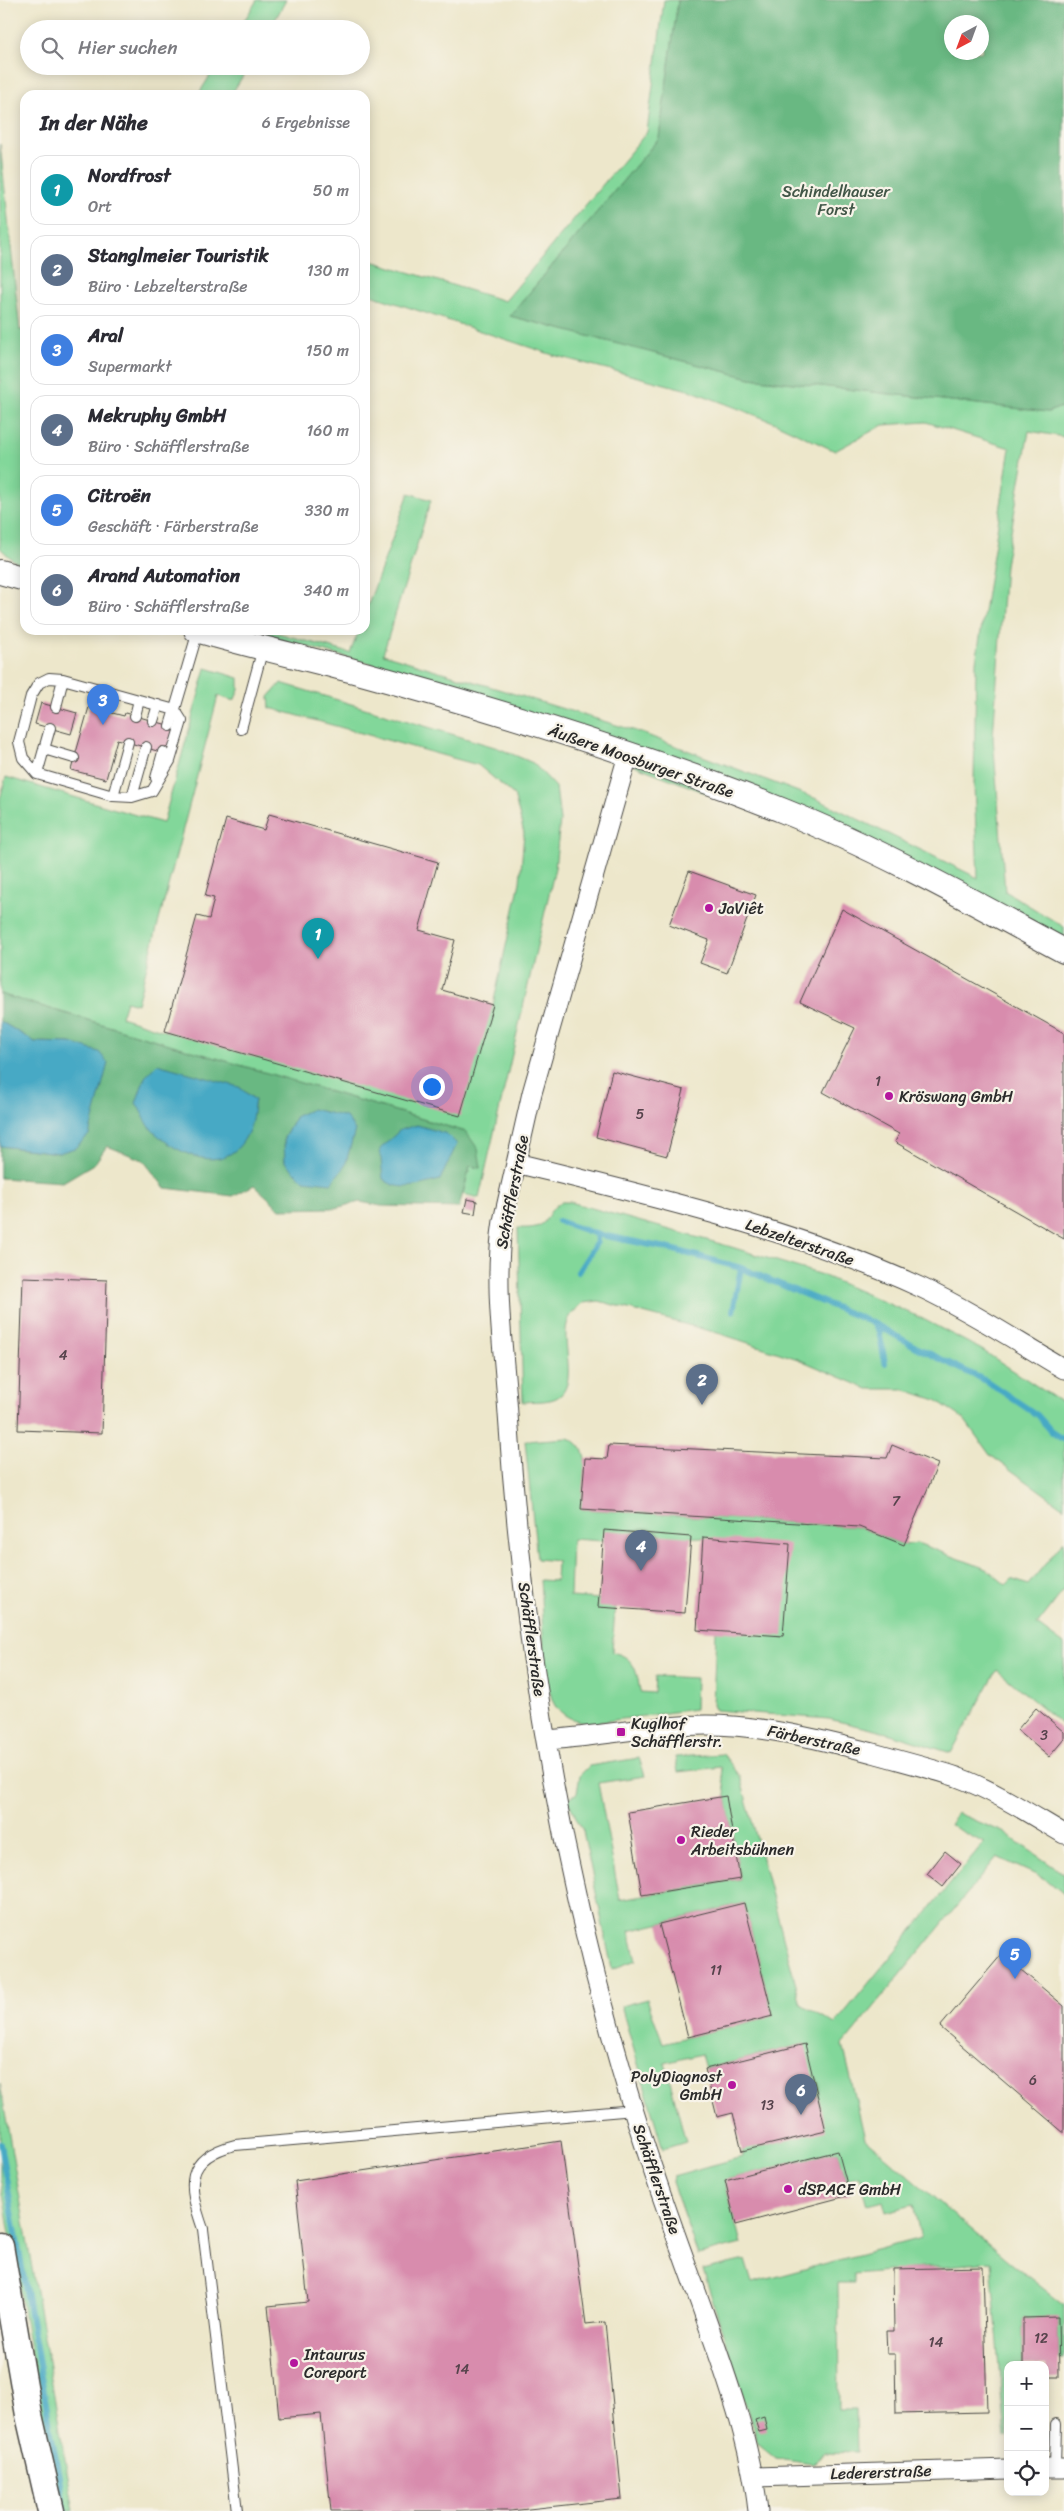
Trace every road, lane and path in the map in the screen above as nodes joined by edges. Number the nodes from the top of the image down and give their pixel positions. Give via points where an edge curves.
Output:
1 (0, 572) edge
2 (20, 578) edge
3 (196, 635) edge
4 (215, 635) edge
5 (263, 648) junction
6 (63, 679) junction
7 (139, 700) junction
8 (56, 706) dead end
9 (158, 706) junction
10 (175, 710) junction
11 (135, 716) dead end
12 (153, 721) dead end
13 (170, 726) dead end
14 (50, 728) dead end
15 (241, 729) dead end
16 (128, 742) dead end
17 (146, 747) dead end
18 (44, 749) junction
19 (163, 752) dead end
20 (628, 755) junction
21 (74, 758) dead end
22 (109, 769) dead end
23 (120, 772) junction
24 (37, 774) junction
25 (152, 791) junction
26 (113, 796) junction
27 (132, 797) junction
28 (1064, 951) edge
29 (516, 1163) junction
30 (1064, 1369) edge
31 (547, 1740) junction
32 (1064, 1834) edge
33 (634, 2110) junction
34 (0, 2246) edge
35 (29, 2414) junction
36 (1056, 2424) dead end
37 (1004, 2468) edge
38 (1055, 2468) edge
39 (755, 2477) junction
40 (37, 2511) edge
41 (51, 2511) edge
42 (236, 2511) edge
43 (758, 2511) edge

1 - 2 street
3 - 10 lane
4 - 5 street, Äußere Moosburger Straße
5 - 15 lane
5 - 20 street, Äußere Moosburger Straße via 355,671
6 - 7 lane
6 - 8 lane
6 - 24 lane via 49,678 40,683 31,696 19,742 23,758
7 - 9 lane
7 - 11 lane
9 - 10 lane
9 - 12 lane
10 - 13 lane
10 - 25 lane via 182,721 170,761
14 - 18 lane
16 - 23 lane
17 - 27 lane
18 - 21 lane
18 - 24 lane
19 - 25 lane
20 - 28 street, Äußere Moosburger Straße via 785,812 938,883
20 - 29 street, Schäfflerstraße via 532,1093
22 - 23 lane
23 - 26 lane
24 - 26 lane
25 - 27 lane
26 - 27 lane
29 - 30 street, Lebzelterstraße via 738,1222 834,1253 923,1288
29 - 31 street, Schäfflerstraße via 500,1243 502,1317 522,1570
31 - 32 street, Färberstraße via 704,1725 784,1732 958,1777
31 - 33 street, Schäfflerstraße via 555,1795 577,1892
33 - 39 street, Schäfflerstraße via 724,2368
33 - 42 lane via 236,2145 199,2162 193,2175 194,2201 203,2229
34 - 35 main road
35 - 40 main road
35 - 41 main road
36 - 38 lane
37 - 39 street, Ledererstraße
39 - 43 street, Schäfflerstraße

